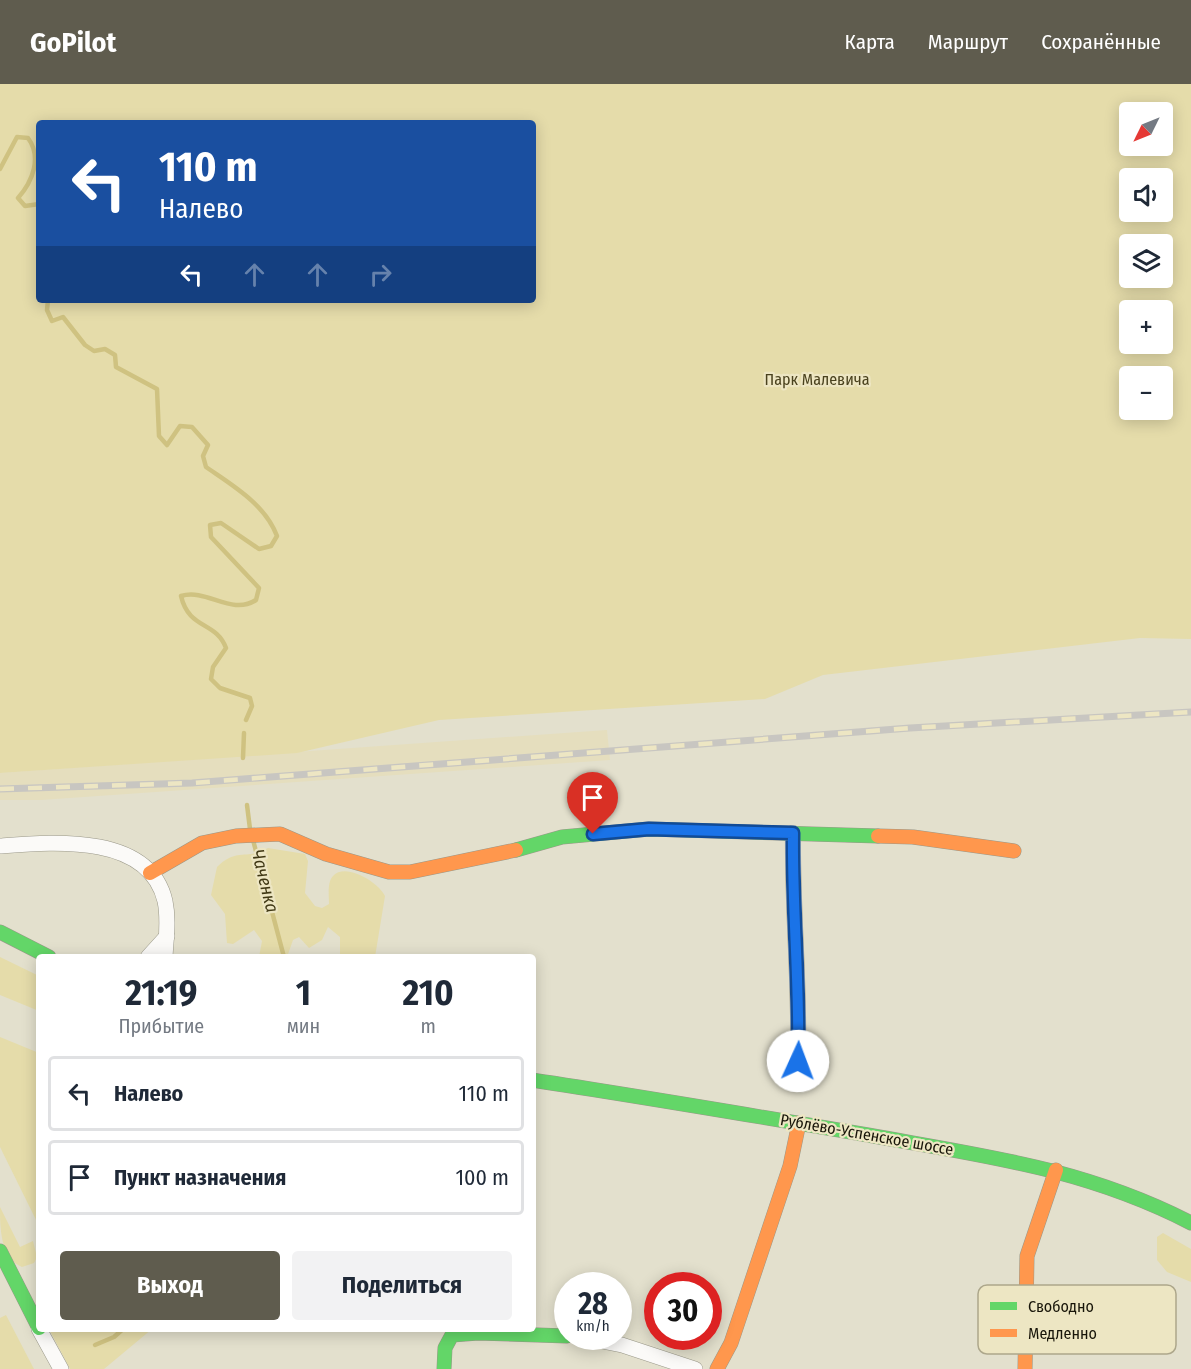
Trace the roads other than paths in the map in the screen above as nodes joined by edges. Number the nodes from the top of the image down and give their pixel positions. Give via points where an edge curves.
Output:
1 (793, 833) junction
2 (0, 846) edge
3 (1014, 851) dead end
4 (150, 873) junction
5 (0, 932) edge
6 (167, 936) junction
7 (0, 946) edge
8 (36, 954) edge
9 (43, 954) edge
10 (151, 954) edge
11 (165, 954) edge
12 (798, 1061) dead end
13 (536, 1081) edge
14 (799, 1123) junction
15 (1056, 1170) junction
16 (1191, 1223) edge
17 (0, 1251) edge
18 (1026, 1285) edge
19 (36, 1323) edge
20 (41, 1332) edge
21 (554, 1336) edge
22 (632, 1348) edge
23 (1025, 1354) edge
24 (61, 1369) edge
25 (444, 1369) edge
26 (694, 1369) edge
27 (717, 1369) edge
28 (1025, 1369) edge

1 - 3 street via 913,837
1 - 4 street via 649,829 568,837 493,857 410,872 369,867 280,834 236,836 202,843
1 - 12 street via 792,909 800,1001
2 - 4 street via 52,842 105,847 131,857
4 - 6 street via 165,901
5 - 9 street
6 - 10 street
6 - 11 street
7 - 8 street
13 - 14 street, Рублёво-Успенское шоссе
14 - 15 street, Рублёво-Успенское шоссе
14 - 27 street via 790,1166 731,1343
15 - 16 street, Рублёво-Успенское шоссе via 1138,1195
15 - 18 street via 1027,1256
17 - 19 street
20 - 24 street
21 - 25 street via 452,1335 445,1348
22 - 26 street
23 - 28 street

